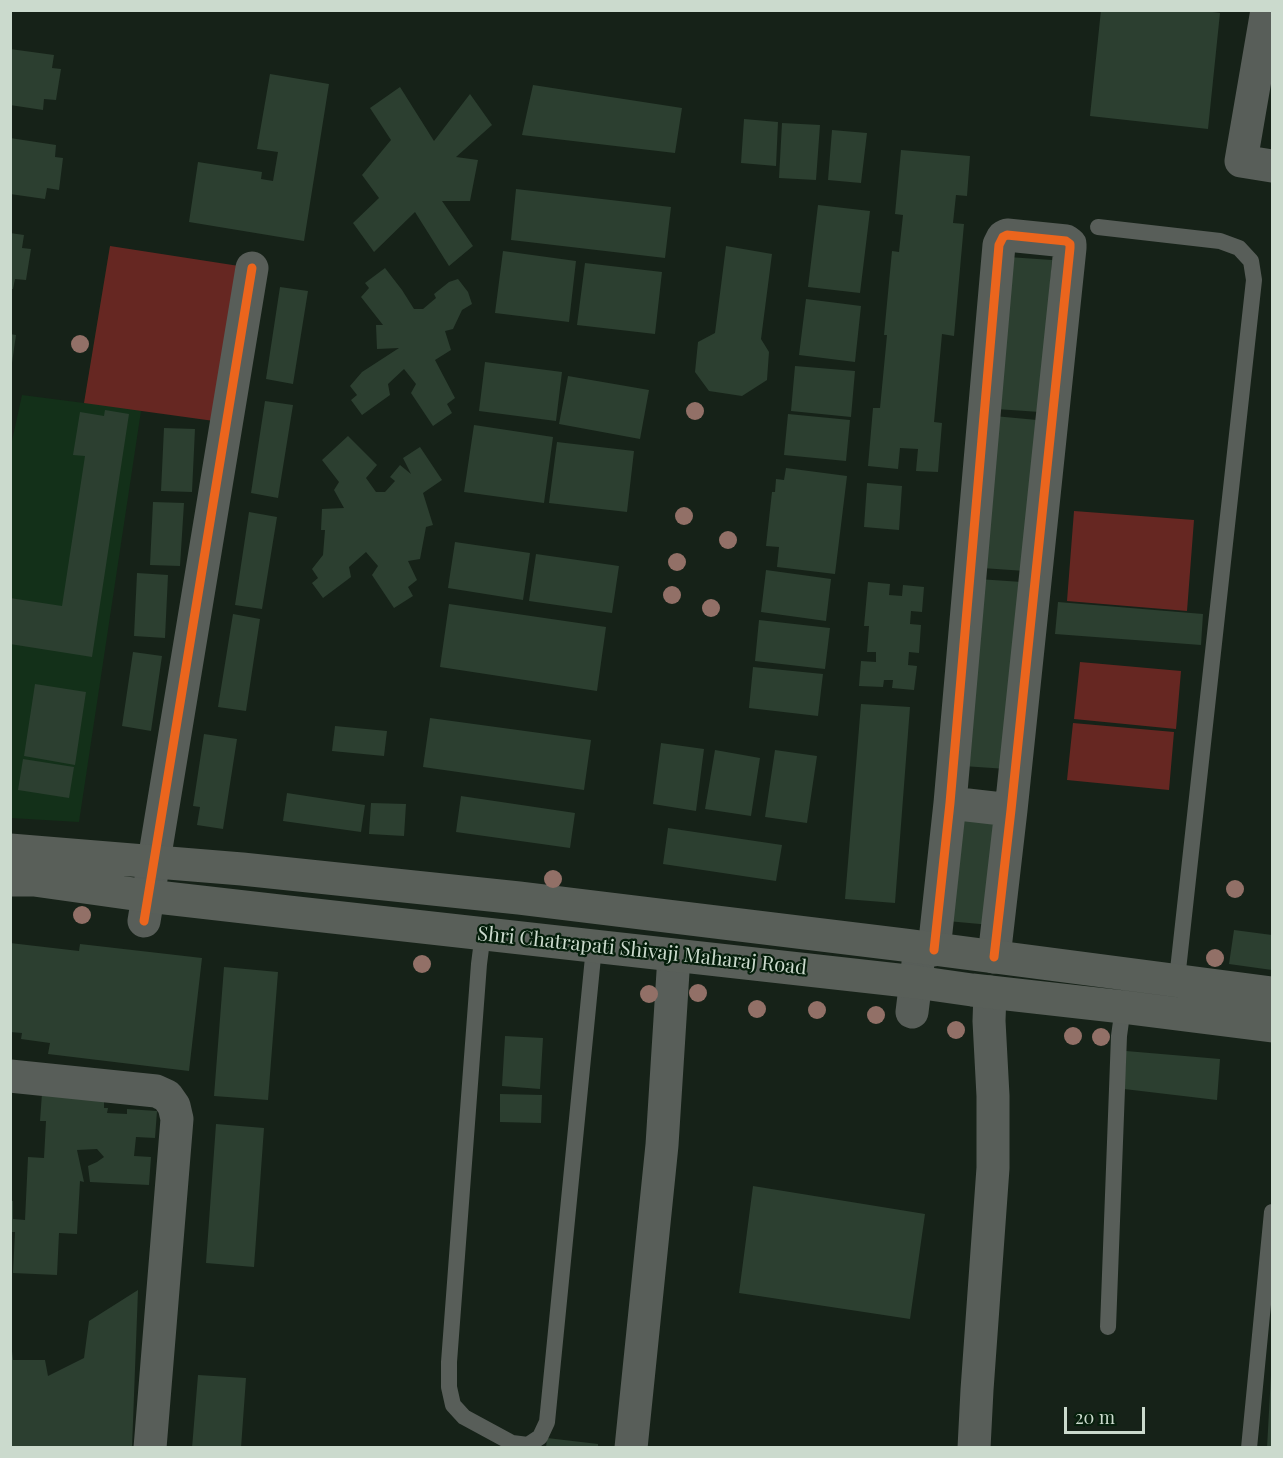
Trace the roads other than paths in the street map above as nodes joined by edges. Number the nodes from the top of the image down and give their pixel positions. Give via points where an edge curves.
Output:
1 (1267, 10) edge
2 (1272, 166) edge
3 (1098, 227) dead end
4 (252, 268) dead end
5 (950, 803) junction
6 (1011, 810) junction
7 (10, 850) edge
8 (153, 861) junction
9 (10, 880) edge
10 (146, 908) junction
11 (600, 908) junction
12 (483, 933) junction
13 (594, 947) junction
14 (927, 948) junction
15 (674, 956) junction
16 (994, 957) junction
17 (1126, 973) junction
18 (1177, 979) junction
19 (990, 992) junction
20 (1272, 993) edge
21 (914, 997) junction
22 (1123, 1007) junction
23 (1272, 1026) edge
24 (10, 1076) edge
25 (1272, 1212) edge
26 (1108, 1327) dead end
27 (150, 1448) edge
28 (631, 1448) edge
29 (974, 1448) edge
30 (1250, 1448) edge

1 - 2 street via 1241,162
3 - 18 lane via 1220,241 1239,248 1251,261 1254,280
4 - 8 street
5 - 6 street
5 - 6 street via 999,245 1007,235 1066,241 1070,248
5 - 14 street
6 - 16 street
7 - 8 main road, Shri Chatrapati Shivaji Maharaj Road
8 - 10 street
8 - 11 main road, Shri Chatrapati Shivaji Maharaj Road
9 - 10 main road, Shri Chatrapati Shivaji Maharaj Road via 34,880
10 - 12 main road, Shri Chatrapati Shivaji Maharaj Road
11 - 13 street
11 - 14 main road, Shri Chatrapati Shivaji Maharaj Road
12 - 13 main road, Shri Chatrapati Shivaji Maharaj Road
12 - 13 lane via 449,1388 453,1405 464,1418 512,1443 528,1445 540,1437 547,1422
13 - 15 main road, Shri Chatrapati Shivaji Maharaj Road
14 - 16 main road, Shri Chatrapati Shivaji Maharaj Road
14 - 21 street
15 - 21 main road, Shri Chatrapati Shivaji Maharaj Road
15 - 28 street via 657,1201
16 - 17 main road, Shri Chatrapati Shivaji Maharaj Road
17 - 18 main road, Shri Chatrapati Shivaji Maharaj Road
17 - 22 street
18 - 20 main road, Shri Chatrapati Shivaji Maharaj Road
19 - 21 main road, Shri Chatrapati Shivaji Maharaj Road
19 - 22 main road, Shri Chatrapati Shivaji Maharaj Road
19 - 29 street via 993,1168
22 - 23 main road, Shri Chatrapati Shivaji Maharaj Road
22 - 26 lane
24 - 27 street via 156,1091 167,1096 174,1106 177,1119
25 - 30 lane

